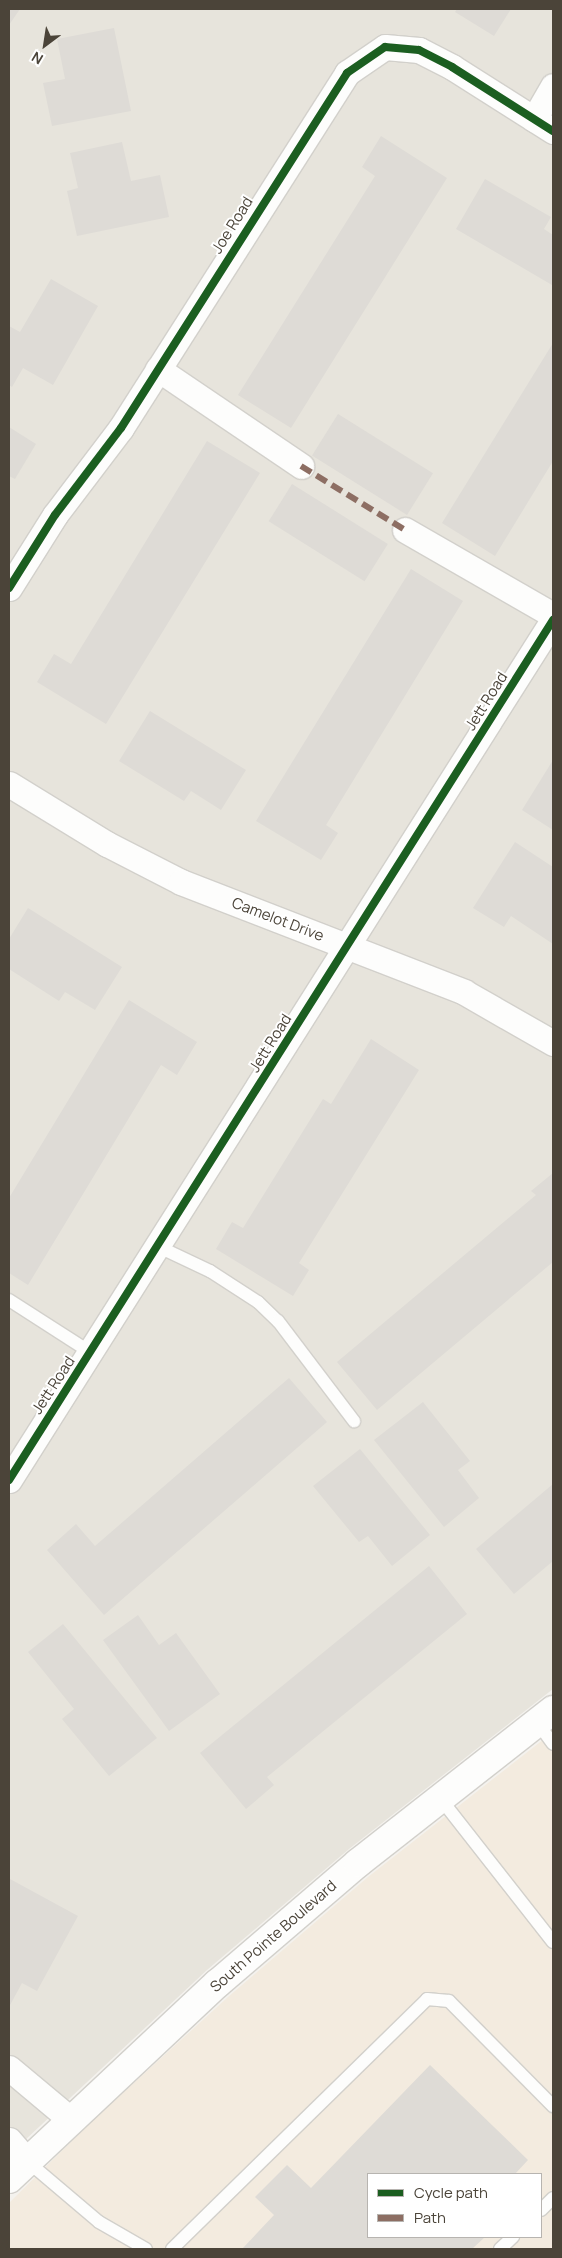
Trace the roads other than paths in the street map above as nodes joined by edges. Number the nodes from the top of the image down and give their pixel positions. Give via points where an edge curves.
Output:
1 (553, 86) edge
2 (544, 125) edge
3 (158, 369) junction
4 (301, 466) dead end
5 (405, 530) dead end
6 (9, 588) edge
7 (553, 615) edge
8 (553, 620) edge
9 (9, 784) edge
10 (347, 946) junction
11 (553, 1043) edge
12 (157, 1246) junction
13 (9, 1300) edge
14 (90, 1352) junction
15 (354, 1421) dead end
16 (9, 1480) edge
17 (545, 1716) edge
18 (553, 1744) edge
19 (440, 1798) junction
20 (553, 1942) edge
21 (9, 2068) edge
22 (553, 2106) edge
23 (70, 2119) junction
24 (9, 2140) edge
25 (18, 2170) edge
26 (553, 2198) edge
27 (542, 2209) edge
28 (512, 2238) edge
29 (146, 2249) edge
30 (172, 2249) edge
31 (500, 2249) edge

1 - 2 street
2 - 3 street, Joe Road via 452,66 419,50 385,47 347,73
3 - 4 street
3 - 6 street, Joe Road via 100,459 55,515
5 - 7 street
8 - 10 street, Jett Road
9 - 10 street, Camelot Drive via 107,844 181,882
10 - 11 street, Camelot Drive via 464,992
10 - 12 street, Jett Road
12 - 14 street, Jett Road
12 - 15 lane via 210,1271 258,1302 278,1321
13 - 14 lane
14 - 16 street, Jett Road
17 - 18 lane
17 - 19 street, South Pointe Boulevard
19 - 20 lane
19 - 23 street, South Pointe Boulevard via 218,1983
21 - 23 street
22 - 30 lane via 449,2001 427,1999
23 - 25 street, South Pointe Boulevard
24 - 25 street
25 - 29 lane
26 - 27 lane
28 - 31 lane

